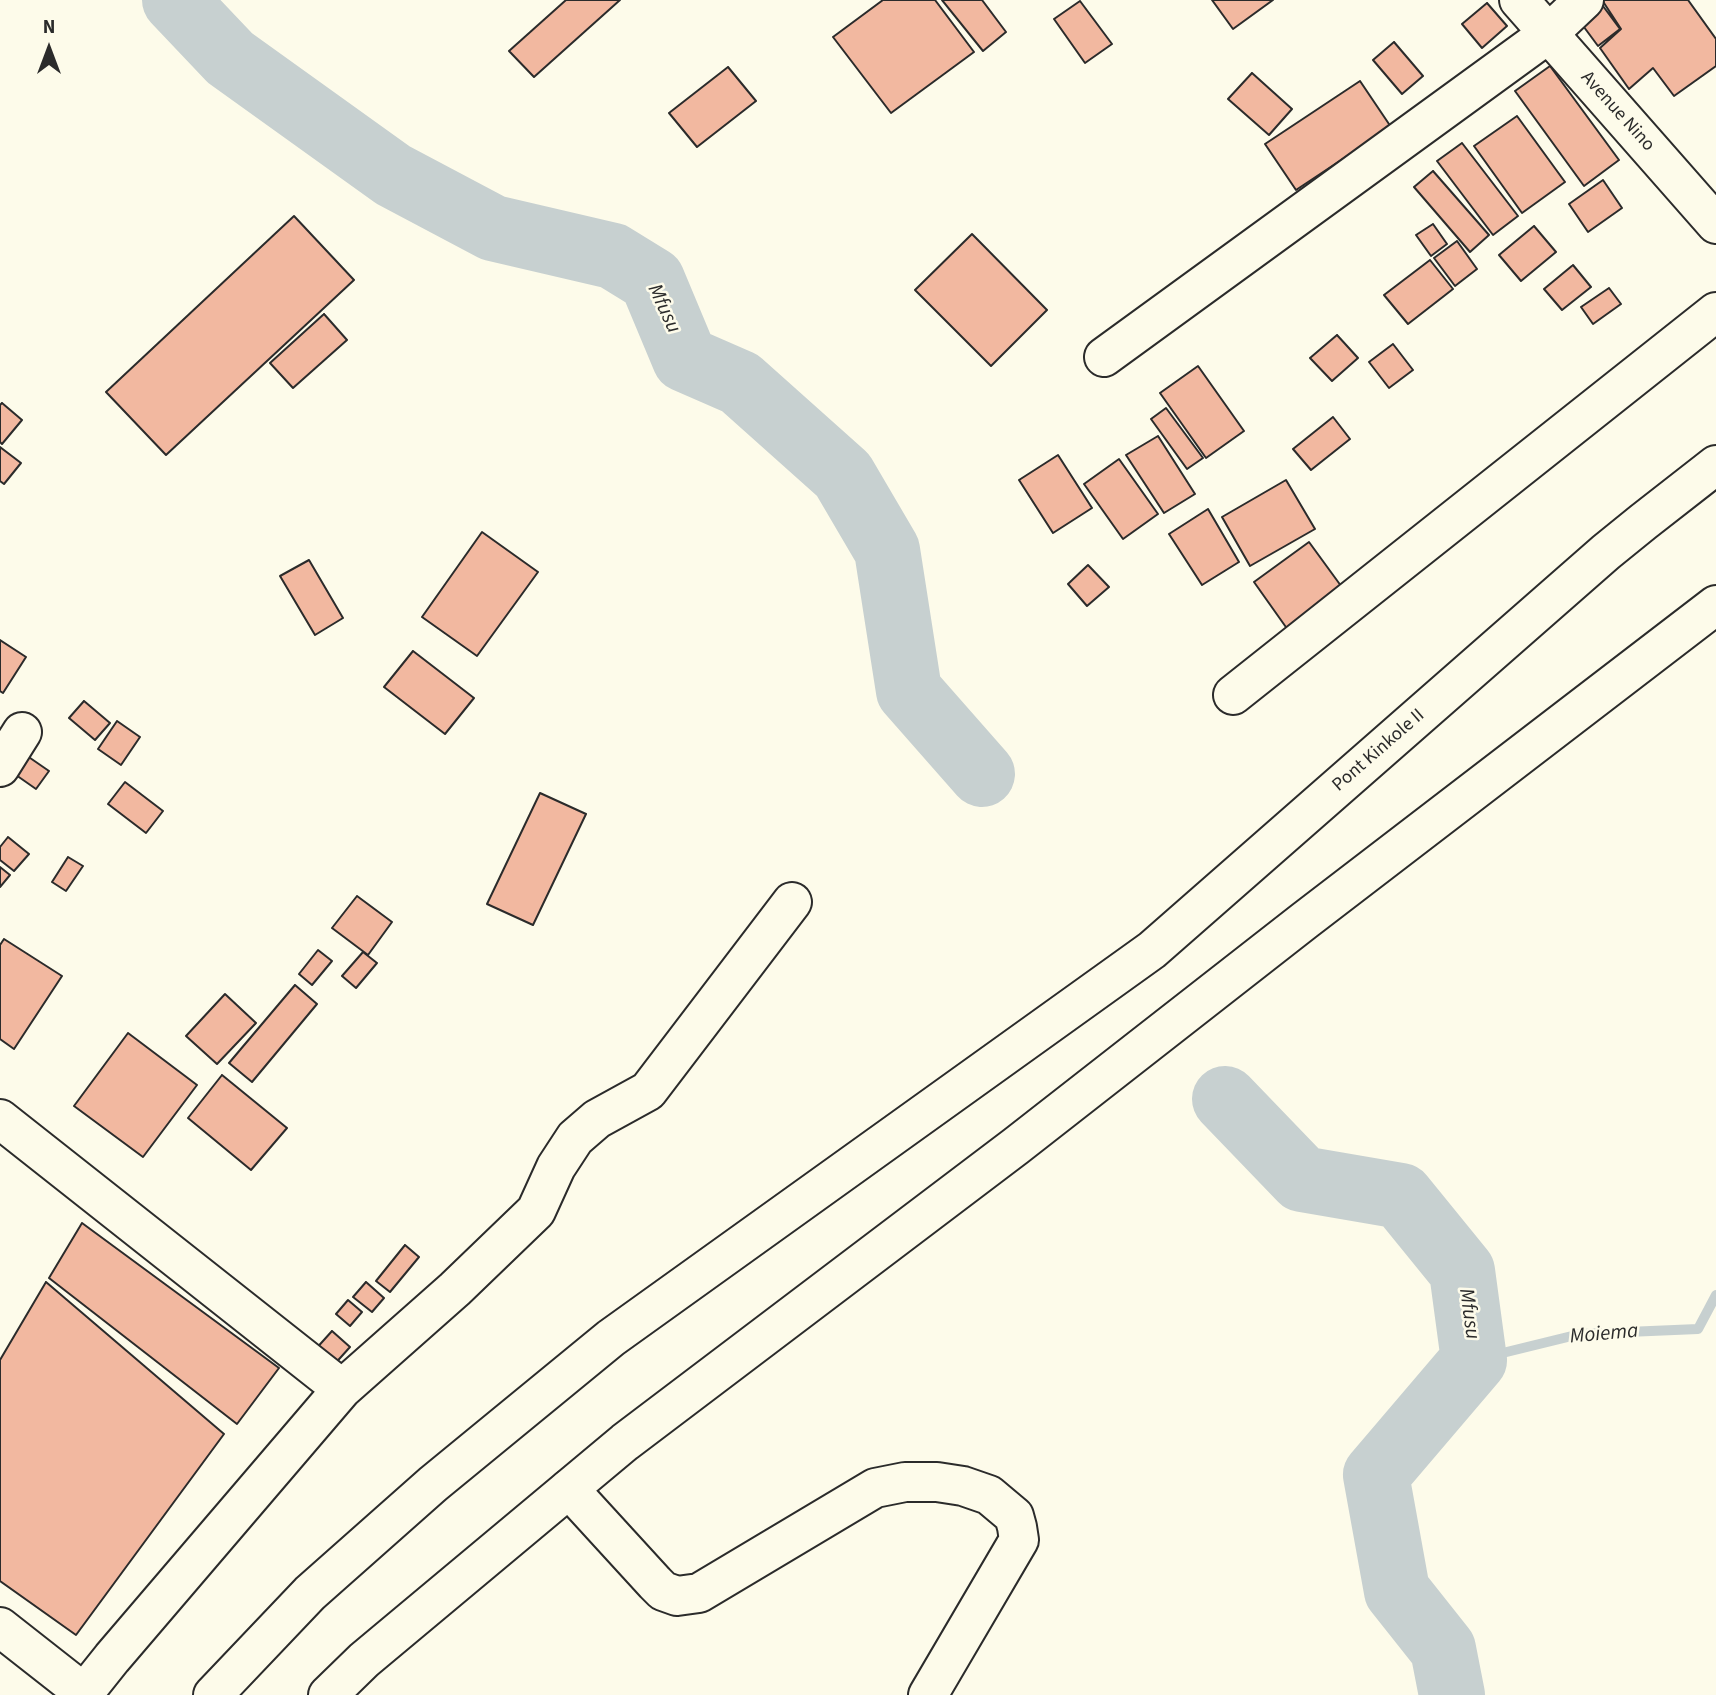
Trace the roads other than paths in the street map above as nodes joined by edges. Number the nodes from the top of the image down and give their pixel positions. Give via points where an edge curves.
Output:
1 (1519, 0) edge
2 (1584, 0) edge
3 (1548, 34) junction
4 (1716, 224) edge
5 (1716, 312) edge
6 (1104, 357) dead end
7 (1716, 465) edge
8 (1716, 605) edge
9 (1233, 695) dead end
10 (22, 732) dead end
11 (0, 766) edge
12 (792, 902) dead end
13 (0, 1119) edge
14 (342, 1388) junction
15 (569, 1489) junction
16 (0, 1628) edge
17 (84, 1694) edge
18 (213, 1695) edge
19 (328, 1695) edge
20 (928, 1695) edge

1 - 3 main road, Avenue Nino
2 - 3 main road
3 - 4 main road, Avenue Nino
3 - 6 main road
5 - 9 main road
7 - 18 main road, Pont Kinkole II via 1606,552 1152,950 611,1338 320,1584
8 - 15 main road
10 - 11 main road
12 - 14 main road via 648,1091 597,1119 575,1138 536,1211
13 - 14 main road
14 - 17 main road
15 - 19 main road
15 - 20 main road via 655,1584 677,1596 699,1593 875,1488 937,1482 989,1494 1014,1517 1019,1540
16 - 17 main road

